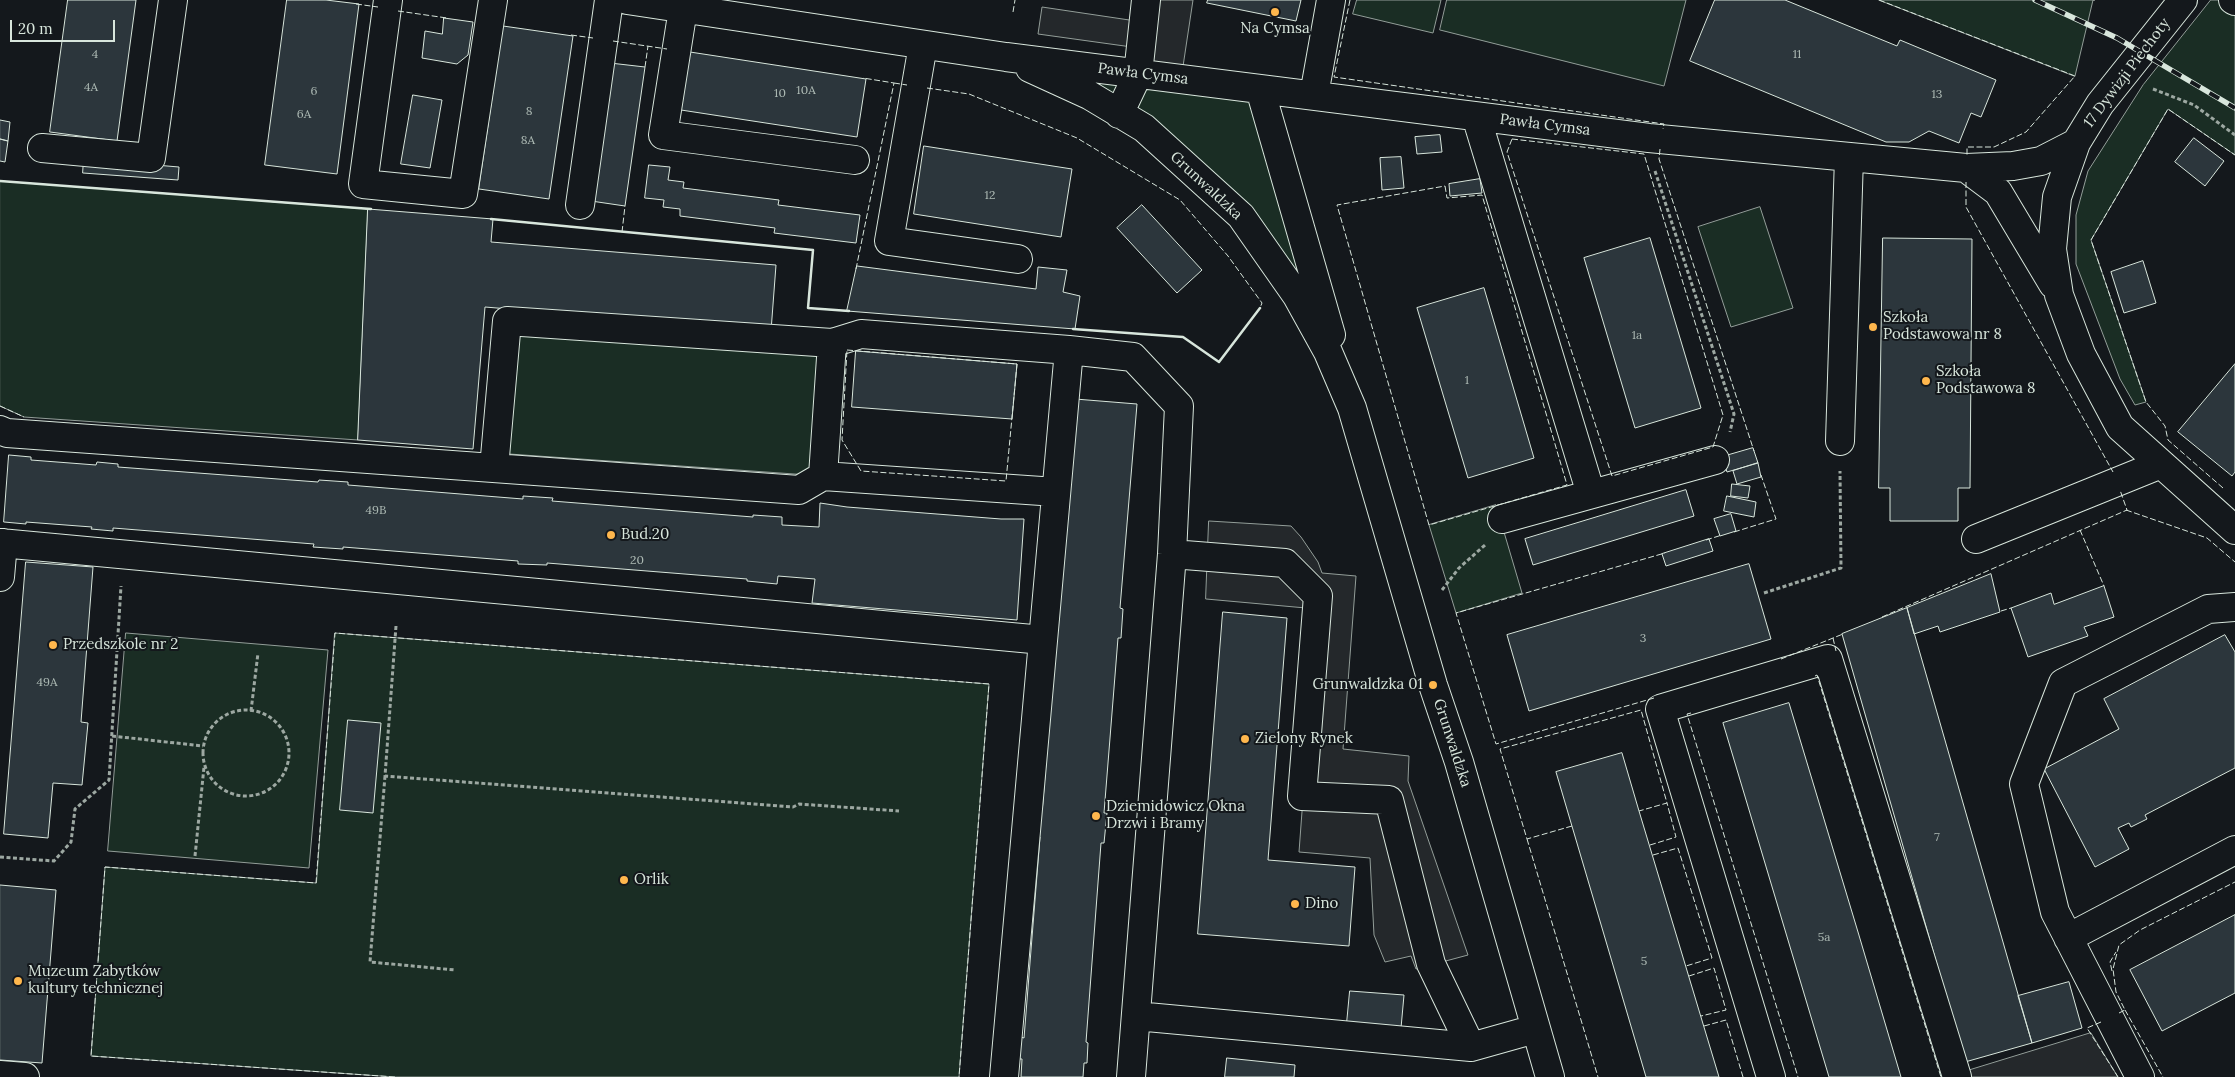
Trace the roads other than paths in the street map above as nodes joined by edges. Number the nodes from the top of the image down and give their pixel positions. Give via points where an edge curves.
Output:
1 (174, 0) edge
2 (388, 0) edge
3 (493, 0) edge
4 (609, 0) edge
5 (627, 0) edge
6 (1146, 0) edge
7 (1331, 0) edge
8 (2183, 0) edge
9 (683, 8) junction
10 (923, 45) junction
11 (1006, 57) junction
12 (1138, 74) junction
13 (1260, 89) junction
14 (1314, 95) junction
15 (1119, 114) junction
16 (1476, 116) junction
17 (2076, 143) junction
18 (42, 148) dead end
19 (1849, 157) junction
20 (855, 160) dead end
21 (1966, 168) junction
22 (580, 205) dead end
23 (1018, 259) dead end
24 (2059, 294) junction
25 (832, 343) junction
26 (1069, 350) junction
27 (1352, 408) junction
28 (0, 430) edge
29 (1840, 441) road end
30 (1715, 460) road end
31 (2161, 464) junction
32 (494, 468) junction
33 (823, 476) junction
34 (1056, 492) junction
35 (1591, 494) junction
36 (2231, 518) edge
37 (1502, 520) road end
38 (1976, 539) dead end
39 (1, 543) edge
40 (1172, 554) junction
41 (0, 577) edge
42 (2235, 607) edge
43 (1043, 640) junction
44 (2235, 850) edge
45 (2068, 938) junction
46 (1136, 1016) junction
47 (1535, 1029) junction
48 (1471, 1048) junction
49 (0, 1075) edge
50 (25, 1077) edge
51 (1004, 1077) edge
52 (1132, 1077) edge
53 (1550, 1077) edge
54 (1771, 1077) edge
55 (1957, 1077) edge
56 (2140, 1077) edge

1 - 18 street via 151,158
2 - 3 street via 363,184 463,194
4 - 22 street
5 - 9 street, Pawła Cymsa
6 - 12 street
7 - 14 street
8 - 17 street, 17 Dywizji Piechoty via 2100,104
9 - 10 street, Pawła Cymsa
9 - 20 street via 663,135
10 - 11 street, Pawła Cymsa
10 - 23 street via 889,241
11 - 12 street, Pawła Cymsa
11 - 15 street, Grunwaldzka via 1089,95
12 - 13 street, Pawła Cymsa
12 - 15 street
13 - 14 street, Pawła Cymsa
13 - 27 street, Grunwaldzka
14 - 16 street, Pawła Cymsa
15 - 27 street, Grunwaldzka via 1144,128 1240,216 1298,296 1328,352
16 - 19 street, Pawła Cymsa
16 - 35 street
17 - 21 street, Pawła Cymsa via 2041,161
17 - 24 street, 17 Dywizji Piechoty via 2057,197 2052,249
19 - 21 street, Pawła Cymsa
19 - 29 street
21 - 24 street via 1998,192
24 - 31 street, 17 Dywizji Piechoty via 2081,354 2120,427
25 - 26 street via 861,334
25 - 32 street via 507,321
25 - 33 street
26 - 34 street
26 - 40 street via 1133,357 1179,406
27 - 47 street, Grunwaldzka via 1433,685 1459,762
28 - 32 street
30 - 35 street
31 - 36 street, 17 Dywizji Piechoty
31 - 38 street
32 - 33 street via 799,490
33 - 34 street
34 - 43 street
35 - 37 street
39 - 41 street
39 - 43 street
40 - 46 street
40 - 48 street via 1285,563 1318,596 1302,796 1389,800 1432,964
42 - 45 street via 2208,609 2063,683 2024,784 2054,912
43 - 51 street
44 - 45 street
45 - 56 street
46 - 48 street
46 - 52 street
47 - 48 street
47 - 53 street, Grunwaldzka
49 - 50 street
54 - 55 street via 1660,709 1828,659

